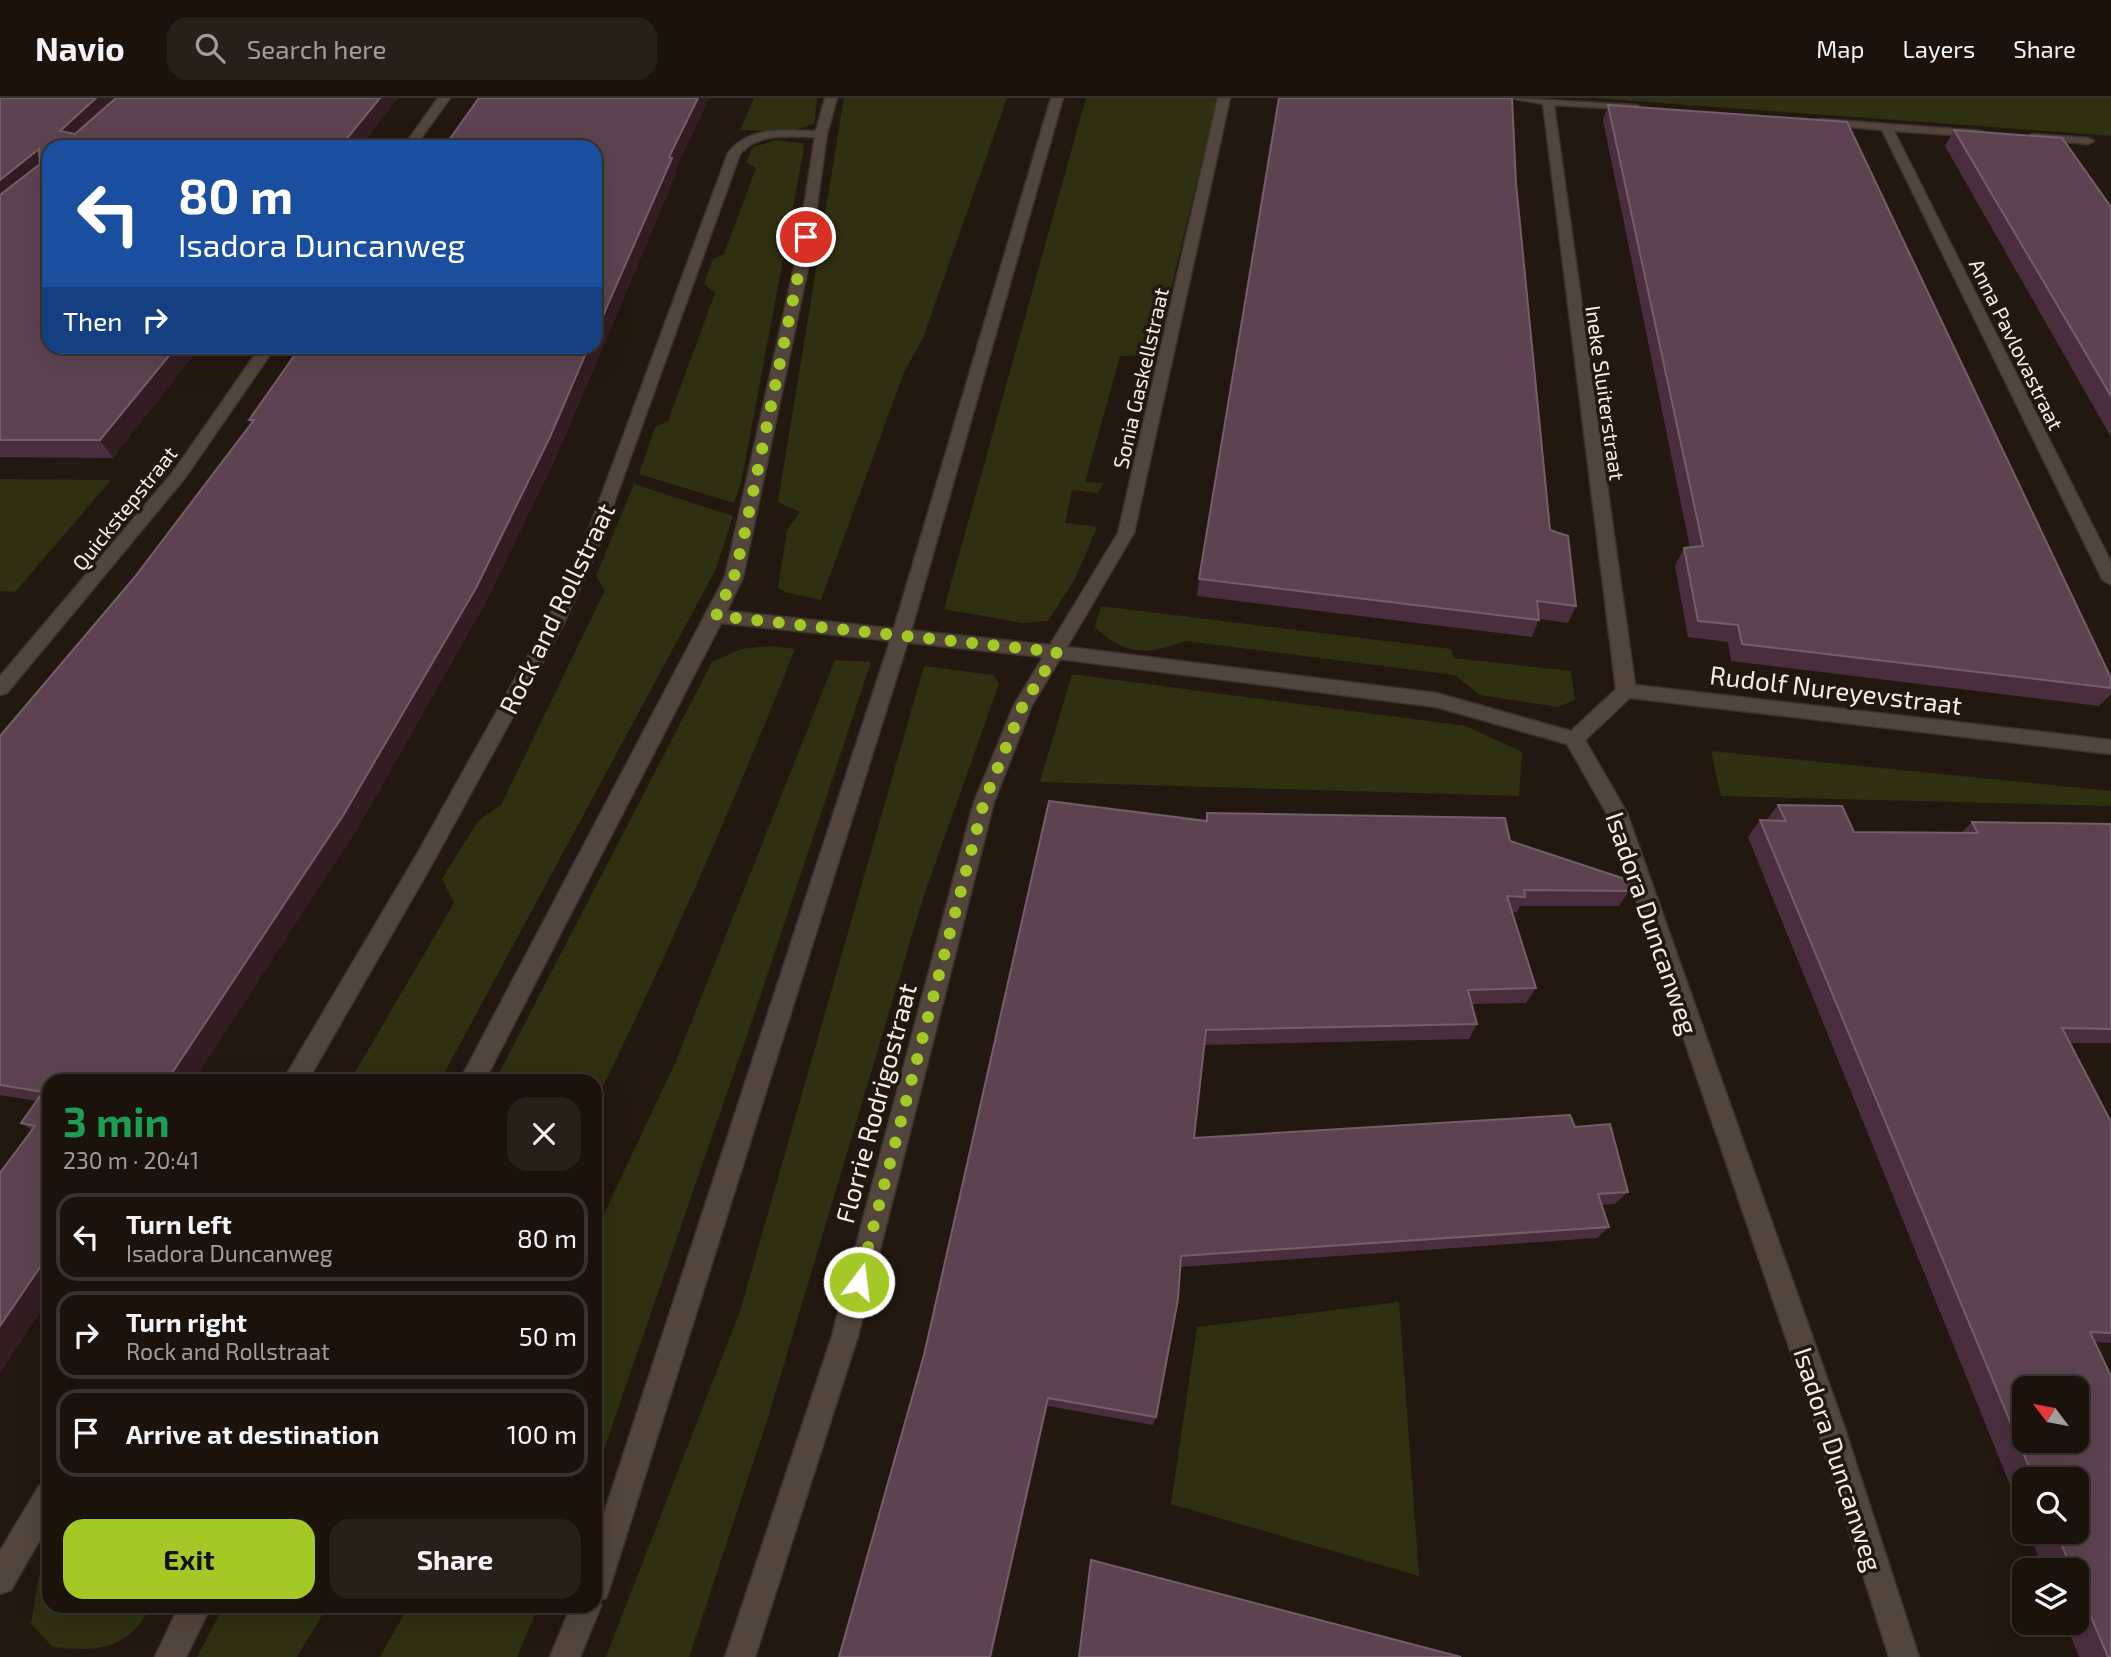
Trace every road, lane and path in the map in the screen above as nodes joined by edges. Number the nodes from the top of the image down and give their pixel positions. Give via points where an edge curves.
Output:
1 (444, 98) edge
2 (831, 98) edge
3 (1057, 98) edge
4 (1224, 98) edge
5 (1516, 98) edge
6 (1548, 101) junction
7 (1643, 108) edge
8 (1805, 121) edge
9 (1886, 127) junction
10 (821, 134) junction
11 (1995, 135) edge
12 (2022, 136) edge
13 (414, 140) edge
14 (2088, 141) dead end
15 (263, 354) edge
16 (2111, 579) edge
17 (716, 616) junction
18 (900, 638) junction
19 (1057, 652) junction
20 (0, 688) edge
21 (1626, 691) junction
22 (1574, 739) junction
23 (2111, 747) edge
24 (299, 1074) edge
25 (475, 1074) edge
26 (42, 1508) edge
27 (602, 1565) edge
28 (0, 1579) edge
29 (192, 1613) edge
30 (583, 1613) edge
31 (170, 1657) edge
32 (565, 1657) edge
33 (740, 1657) edge
34 (1905, 1657) edge

1 - 13 street
2 - 10 street
3 - 18 street
4 - 19 street, Sonia Gaskellstraat via 1126,533
5 - 6 street
6 - 7 street
6 - 21 street, Ineke Sluiterstraat
8 - 9 street
9 - 11 street
9 - 16 street, Anna Pavlovastraat
10 - 17 street via 802,262 748,516 734,577
10 - 24 street, Rock and Rollstraat via 756,137 741,142 734,153 588,553 553,627 424,860
12 - 14 street
15 - 20 street, Quickstepstraat via 179,475
17 - 18 street
17 - 25 street
18 - 19 street
18 - 27 street
19 - 22 street via 1436,700
19 - 33 street, Florrie Rodrigostraat via 1023,705 984,802 845,1336
21 - 22 street
21 - 23 street, Rudolf Nureyevstraat
22 - 34 street, Isadora Duncanweg via 1617,813 1830,1426
26 - 28 street
29 - 31 street
30 - 32 street

